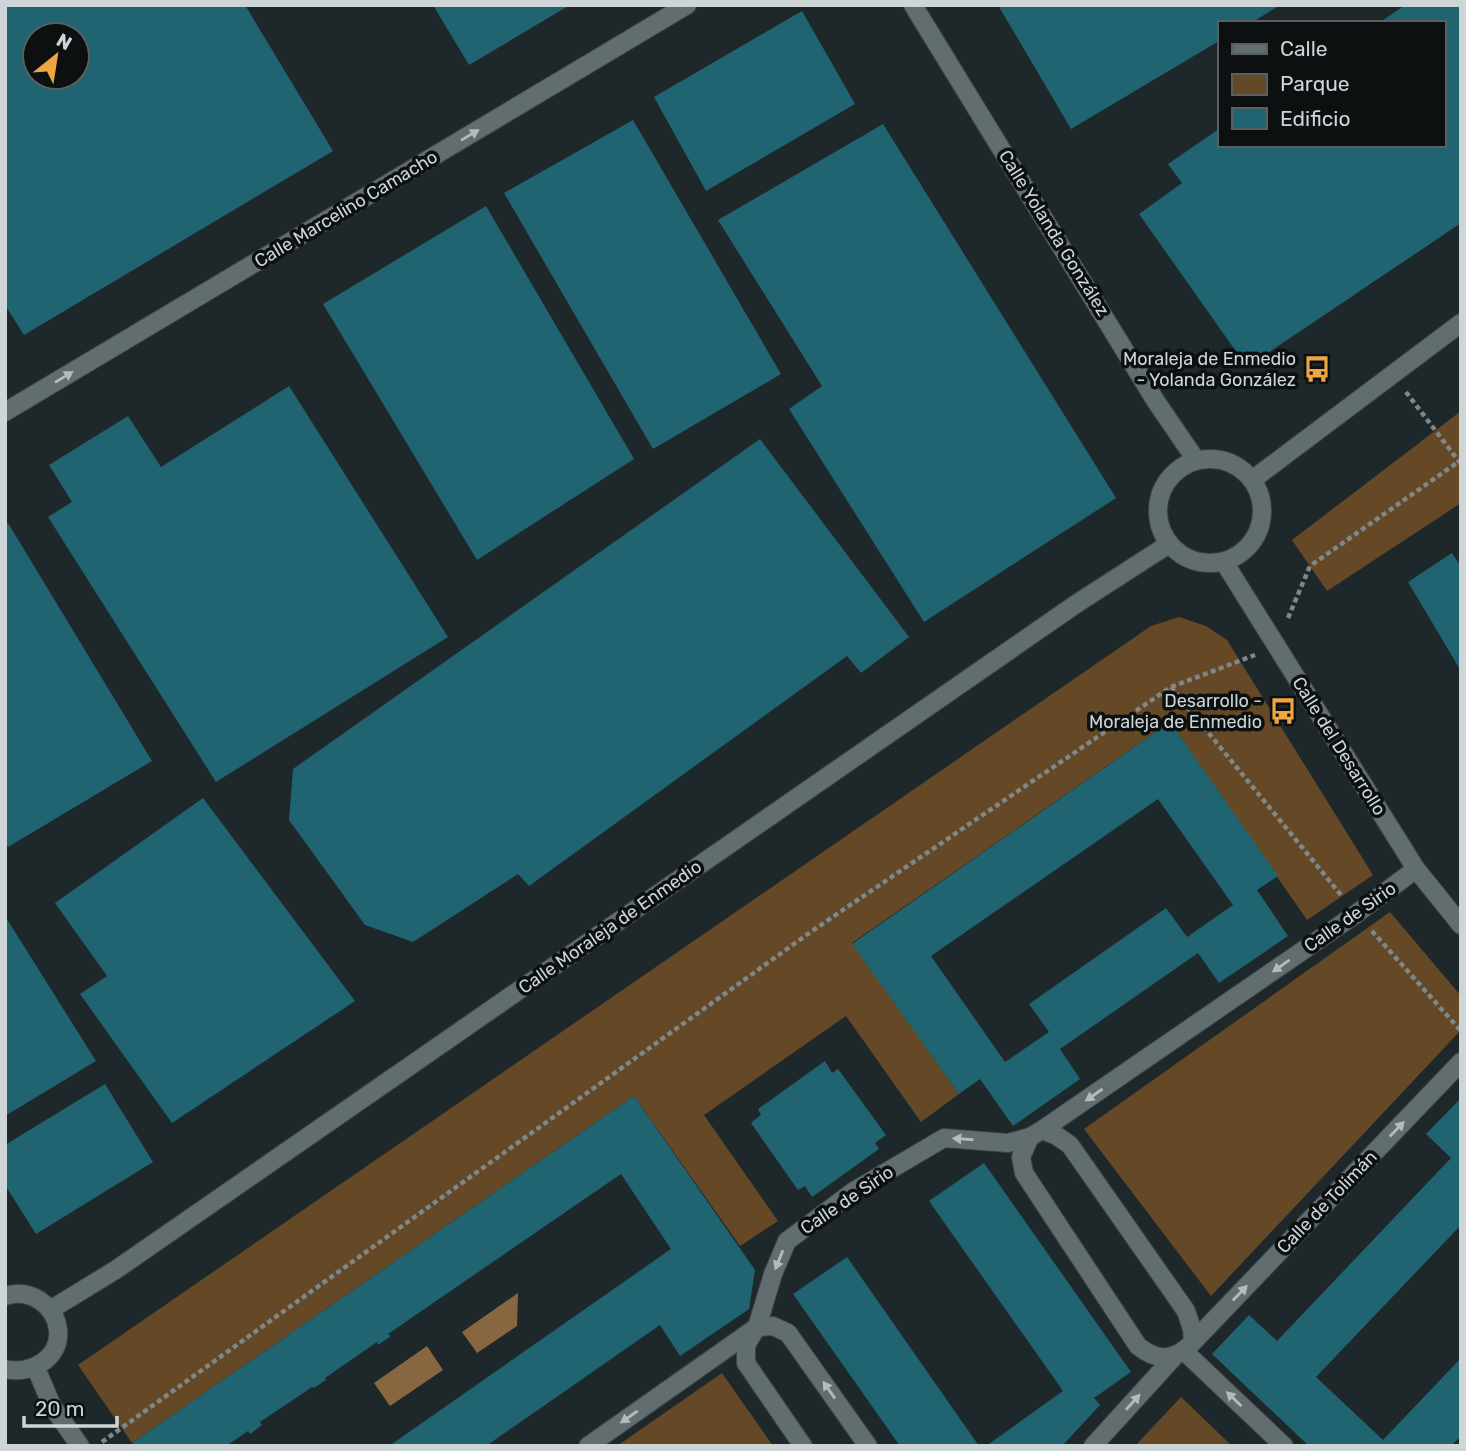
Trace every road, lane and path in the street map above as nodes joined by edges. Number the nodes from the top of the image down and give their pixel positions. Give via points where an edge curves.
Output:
1 (687, 5) edge
2 (914, 5) edge
3 (1461, 323) edge
4 (1392, 374) junction
5 (5, 412) edge
6 (1196, 460) junction
7 (1460, 462) edge
8 (1251, 480) junction
9 (1169, 544) junction
10 (1224, 562) junction
11 (1276, 647) junction
12 (1171, 687) junction
13 (1416, 869) junction
14 (1356, 914) junction
15 (1461, 925) edge
16 (1461, 1031) edge
17 (1461, 1062) edge
18 (1036, 1134) junction
19 (5, 1296) edge
20 (50, 1310) junction
21 (757, 1327) junction
22 (1184, 1351) junction
23 (36, 1368) junction
24 (5, 1369) edge
25 (80, 1446) edge
26 (96, 1446) edge
27 (588, 1446) edge
28 (803, 1446) edge
29 (868, 1446) edge
30 (1093, 1446) edge
31 (1284, 1446) edge

5 -> 1 street, Calle Marcelino Camacho
2 - 6 street, Calle Yolanda González
3 - 4 street
4 - 7 path
4 - 8 street
6 - 8 street via 1232,464
6 - 9 street via 1177,470 1157,505 1159,526
7 - 11 path via 1310,566
8 - 10 street via 1261,498 1262,518 1255,538 1242,553
9 - 10 street via 1194,561
9 - 20 street, Calle Moraleja de Enmedio via 1065,611 129,1261
10 - 11 street, Calle del Desarrollo
11 - 12 path
11 - 13 street, Calle del Desarrollo
12 - 14 path
12 - 26 path via 812,931
13 - 14 street, Calle de Sirio
13 - 15 street, Calle del Desarrollo
14 - 16 path
14 -> 18 street, Calle de Sirio
22 -> 17 street, Calle de Tolimán
18 -> 21 street, Calle de Sirio via 1009,1143 944,1138 854,1191 787,1241
18 - 22 street via 1057,1136 1069,1145 1186,1311 1192,1329
18 - 22 street via 1021,1157 1024,1173 1138,1346 1149,1355
19 - 20 street via 35,1297
20 - 23 street via 58,1331 52,1352
21 -> 27 street
21 - 28 street, Calle de Sirio via 746,1345 746,1363
29 -> 21 street via 788,1332 773,1326
30 -> 22 street, Calle de Tolimán
31 -> 22 street
23 - 24 street
23 - 25 street via 52,1406

